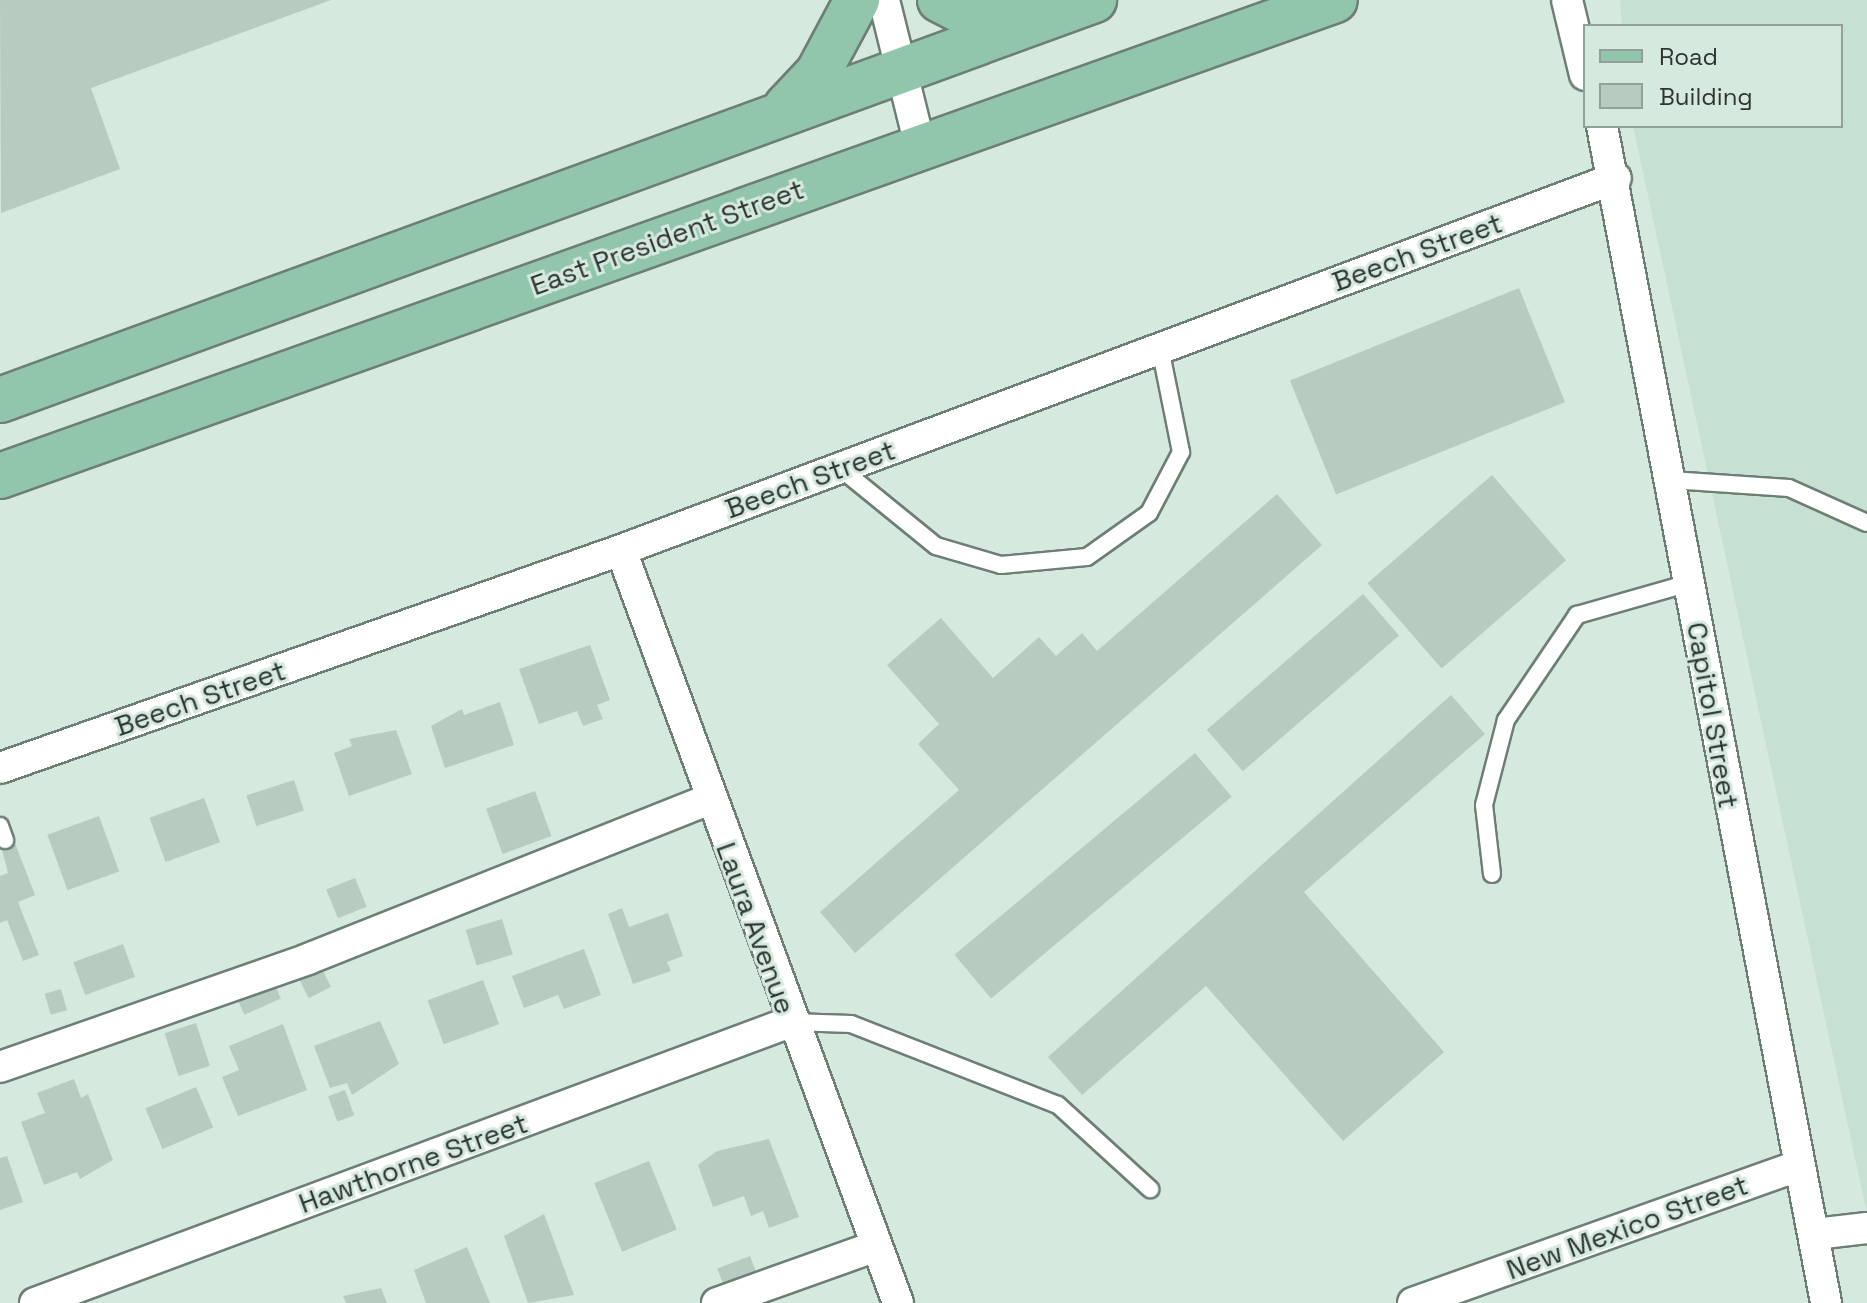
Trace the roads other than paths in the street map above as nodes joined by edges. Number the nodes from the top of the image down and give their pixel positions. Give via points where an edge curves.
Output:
1 (857, 0) edge
2 (884, 0) edge
3 (940, 0) edge
4 (1094, 0) edge
5 (1335, 0) edge
6 (1567, 0) edge
7 (1045, 18) junction
8 (902, 66) junction
9 (1583, 67) edge
10 (784, 110) junction
11 (1603, 128) edge
12 (920, 146) junction
13 (1616, 178) junction
14 (1160, 348) junction
15 (0, 400) edge
16 (840, 468) junction
17 (0, 476) edge
18 (1671, 480) junction
19 (1867, 523) edge
20 (621, 550) junction
21 (1689, 583) junction
22 (0, 768) edge
23 (710, 799) junction
24 (1492, 874) dead end
25 (790, 1022) junction
26 (0, 1067) edge
27 (1795, 1167) junction
28 (1150, 1189) dead end
29 (1867, 1228) edge
30 (1815, 1234) junction
31 (876, 1246) junction
32 (35, 1303) edge
33 (717, 1303) edge
34 (898, 1303) edge
35 (1413, 1303) edge
36 (1826, 1303) edge

1 - 10 main road via 818,73
2 - 8 street
3 - 7 main road via 964,12
4 - 7 main road
5 - 12 main road, East President Street
6 - 9 street
7 - 8 main road
8 - 10 main road
8 - 12 street
10 - 15 main road
11 - 13 street, Capitol Street
12 - 17 main road, East President Street
13 - 14 street, Beech Street
13 - 18 street, Capitol Street
14 - 16 street, Beech Street
14 - 16 lane via 1181,452 1149,513 1087,557 1001,565 936,546
16 - 20 street, Beech Street
18 - 19 lane via 1789,488
18 - 21 street, Capitol Street
20 - 22 street, Beech Street
20 - 23 street, Laura Avenue
21 - 24 lane via 1577,615 1506,720 1484,805
21 - 27 street, Capitol Street
23 - 25 street, Laura Avenue
23 - 26 street via 308,959
25 - 28 lane via 851,1024 1058,1105
25 - 31 street, Laura Avenue
25 - 32 street, Hawthorne Street
27 - 30 street, Capitol Street
27 - 35 street, New Mexico Street
29 - 30 street
30 - 36 street, Capitol Street
31 - 33 street
31 - 34 street, Laura Avenue

